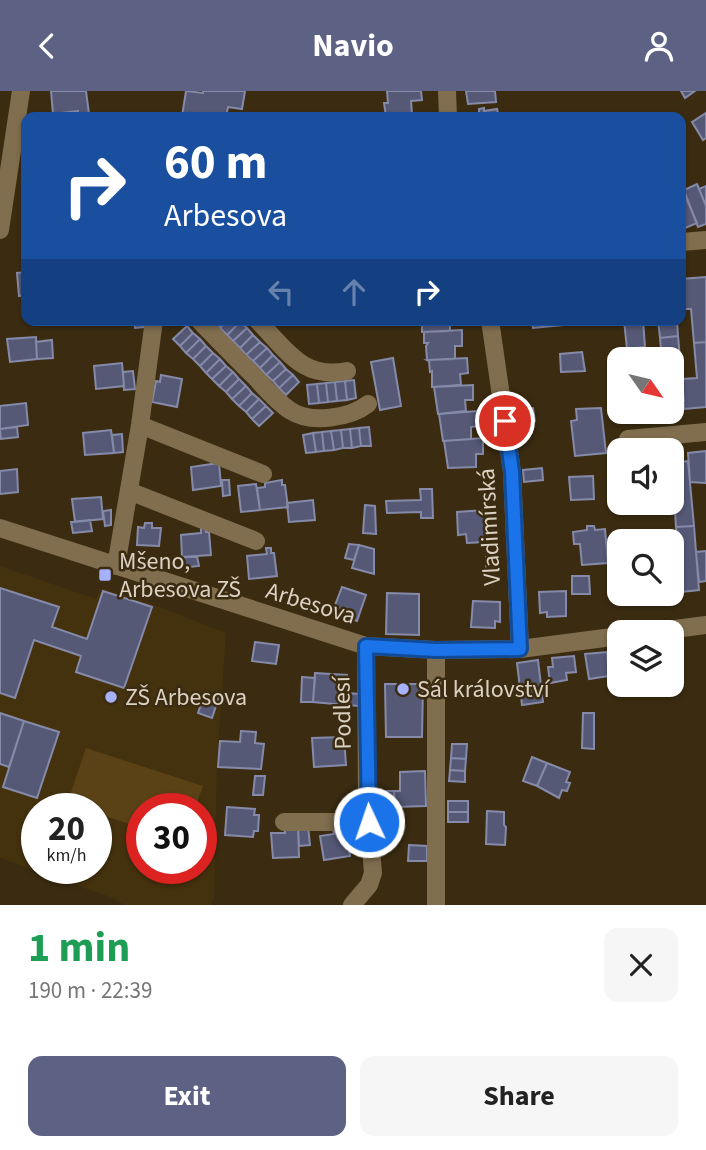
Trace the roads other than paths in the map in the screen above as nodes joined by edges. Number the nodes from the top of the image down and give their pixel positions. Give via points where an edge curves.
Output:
1 (21, 91) edge
2 (447, 91) edge
3 (22, 112) edge
4 (448, 112) edge
5 (21, 127) edge
6 (0, 230) edge
7 (706, 240) edge
8 (686, 242) edge
9 (153, 326) edge
10 (205, 326) edge
11 (263, 326) edge
12 (491, 326) edge
13 (347, 371) dead end
14 (368, 404) dead end
15 (140, 425) junction
16 (706, 432) edge
17 (639, 438) edge
18 (263, 474) dead end
19 (129, 491) junction
20 (0, 529) edge
21 (256, 541) dead end
22 (116, 566) junction
23 (706, 625) edge
24 (684, 628) edge
25 (607, 638) edge
26 (366, 646) junction
27 (520, 649) junction
28 (436, 650) junction
29 (284, 822) dead end
30 (369, 822) junction
31 (352, 905) edge
32 (436, 905) edge

1 - 3 street
2 - 4 street
5 - 6 street
7 - 8 street
9 - 15 street
10 - 14 street via 292,412 310,418 332,416
11 - 13 street via 305,368 328,375
12 - 27 street, Vladimírská via 512,472
15 - 18 street
15 - 19 street
16 - 17 street
19 - 21 street
19 - 22 street
20 - 22 street, Arbesova
22 - 26 street, Arbesova
23 - 24 street
25 - 27 street, Arbesova
26 - 28 street, Arbesova
26 - 30 street, Podlesí
27 - 28 street, Arbesova
28 - 32 street
29 - 30 street
30 - 31 street, Podlesí via 373,873

